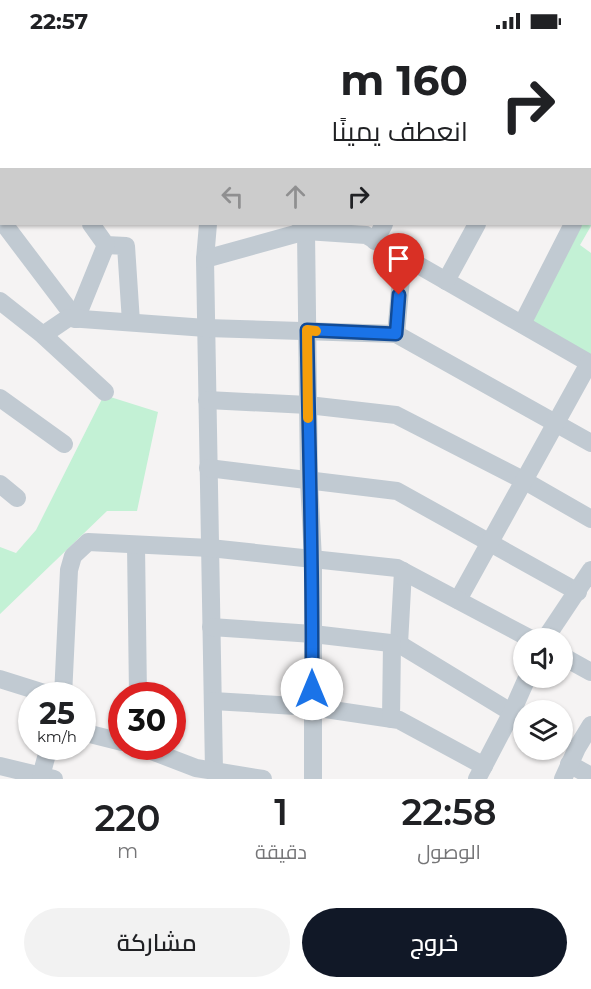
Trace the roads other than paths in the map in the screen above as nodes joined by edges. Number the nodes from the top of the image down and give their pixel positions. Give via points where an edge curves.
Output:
1 (5, 225) edge
2 (92, 225) edge
3 (208, 225) edge
4 (383, 225) edge
5 (476, 225) edge
6 (572, 225) edge
7 (304, 227) edge
8 (375, 241) junction
9 (106, 245) junction
10 (403, 257) junction
11 (205, 260) junction
12 (446, 281) junction
13 (0, 301) edge
14 (75, 319) junction
15 (131, 322) junction
16 (522, 324) junction
17 (206, 328) junction
18 (307, 330) junction
19 (396, 334) junction
20 (44, 335) junction
21 (590, 363) edge
22 (105, 392) dead end
23 (0, 398) edge
24 (207, 400) junction
25 (308, 405) junction
26 (556, 424) junction
27 (591, 443) edge
28 (64, 444) dead end
29 (208, 468) junction
30 (309, 480) junction
31 (525, 481) junction
32 (0, 484) edge
33 (17, 498) dead end
34 (591, 519) edge
35 (489, 543) junction
36 (136, 545) junction
37 (210, 548) junction
38 (313, 560) junction
39 (591, 570) edge
40 (403, 571) junction
41 (578, 592) junction
42 (458, 600) junction
43 (211, 627) junction
44 (553, 628) edge
45 (513, 629) edge
46 (313, 634) junction
47 (395, 644) junction
48 (573, 662) edge
49 (591, 672) edge
50 (0, 679) edge
51 (64, 682) edge
52 (138, 682) edge
53 (18, 685) edge
54 (213, 701) junction
55 (312, 708) junction
56 (513, 715) edge
57 (391, 719) junction
58 (513, 723) edge
59 (591, 725) edge
60 (573, 741) edge
61 (48, 760) edge
62 (172, 760) edge
63 (0, 766) edge
64 (480, 772) edge
65 (566, 772) edge
66 (202, 773) edge
67 (591, 776) edge
68 (47, 777) edge
69 (263, 779) edge
70 (313, 779) edge

1 - 14 street
2 - 9 street
3 - 11 street
4 - 8 street
5 - 12 street
6 - 16 street
7 - 8 street via 366,235
7 - 11 street
7 - 18 street
8 - 10 street
9 - 14 street
9 - 15 street via 126,246
10 - 12 street
10 - 19 street
11 - 17 street
12 - 16 street
13 - 20 street
14 - 15 street
14 - 20 street via 68,318
15 - 17 street
16 - 21 street
17 - 18 street
17 - 24 street
18 - 19 street
18 - 25 street
19 - 26 street
20 - 22 street
21 - 26 street
23 - 28 street
24 - 25 street
24 - 29 street
25 - 30 street
25 - 31 street via 396,415
26 - 27 street
26 - 31 street
29 - 30 street
29 - 37 street
30 - 35 street via 397,492
30 - 38 street
31 - 34 street
31 - 35 street
32 - 33 street
35 - 41 street
35 - 42 street
36 - 37 street
36 - 51 street via 88,542 74,556 69,570
36 - 52 street
37 - 38 street
37 - 43 street
38 - 40 street
38 - 46 street
39 - 41 street
40 - 42 street
40 - 47 street
41 - 44 street
42 - 45 street
43 - 46 street
43 - 54 street
46 - 47 street
46 - 55 street
47 - 56 street
47 - 57 street
48 - 49 street
50 - 53 street
54 - 55 street
54 - 66 street
55 - 57 street
55 - 70 street
57 - 64 street via 399,720
58 - 64 street
59 - 60 street
61 - 68 street
62 - 66 street
63 - 68 street
65 - 67 street
66 - 69 street

